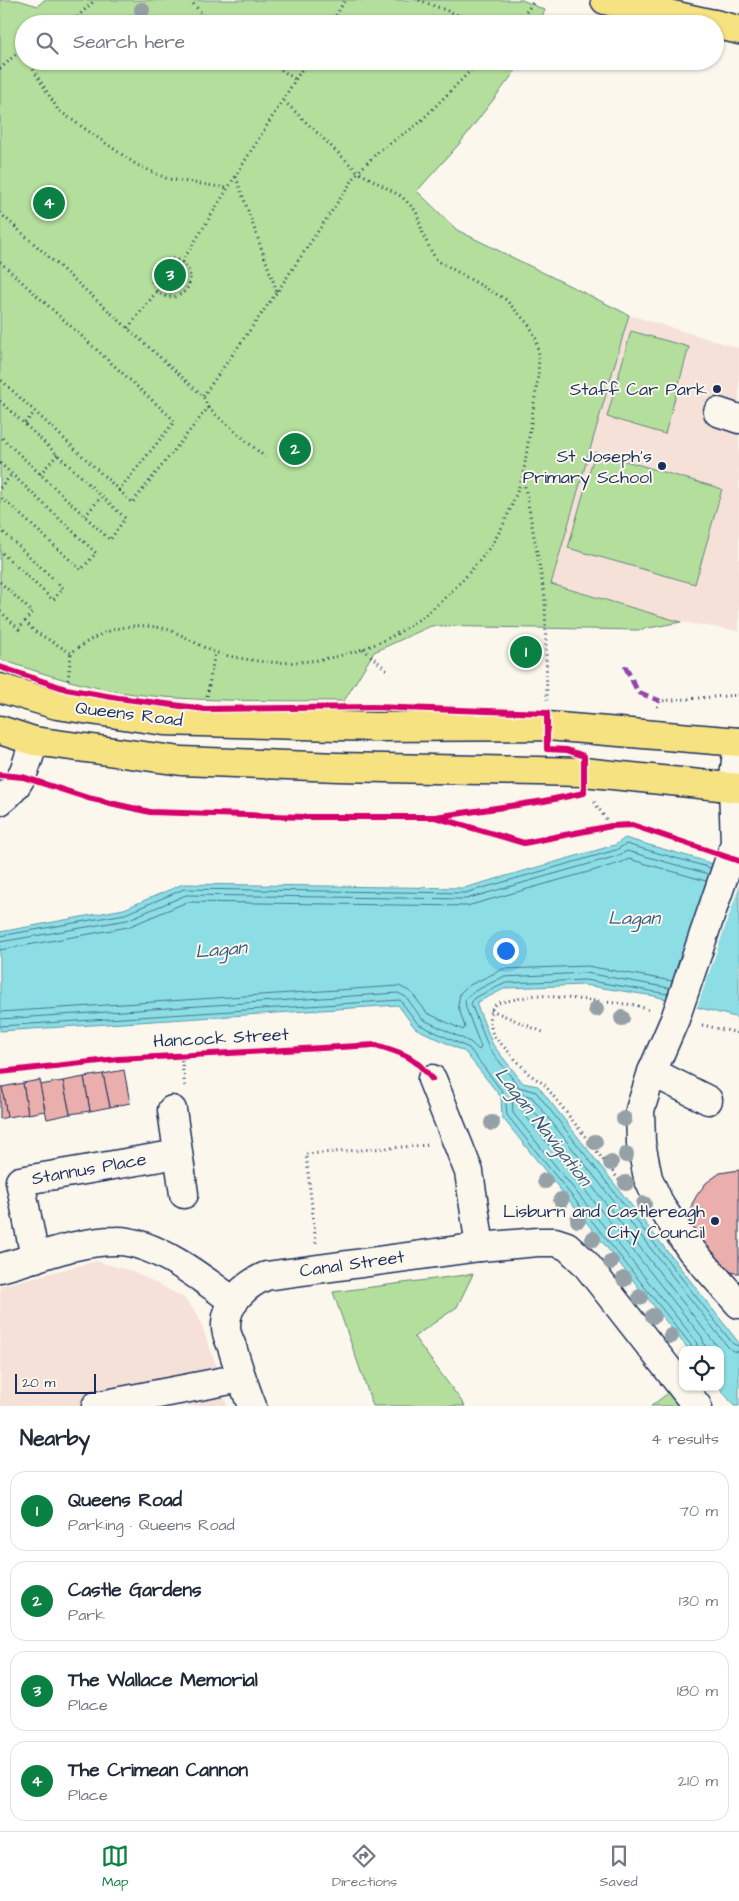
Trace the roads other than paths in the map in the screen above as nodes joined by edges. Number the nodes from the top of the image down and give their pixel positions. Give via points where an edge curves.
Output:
1 (605, 0) edge
2 (673, 15) edge
3 (724, 26) edge
4 (739, 30) edge
5 (0, 688) edge
6 (0, 730) edge
7 (0, 736) edge
8 (34, 741) junction
9 (739, 742) edge
10 (736, 787) edge
11 (0, 801) edge
12 (652, 1072) junction
13 (432, 1079) dead end
14 (708, 1100) dead end
15 (172, 1110) dead end
16 (178, 1154) junction
17 (184, 1194) dead end
18 (480, 1247) junction
19 (35, 1258) junction
20 (0, 1268) edge
21 (234, 1302) junction
22 (739, 1304) edge
23 (241, 1378) junction
24 (96, 1406) edge
25 (252, 1406) edge
26 (696, 1406) edge

1 - 2 main road
3 - 4 main road
5 - 9 main road, Queens Road via 57,705 164,721 374,728 547,720 643,734
6 - 8 main road
7 - 8 main road
8 - 10 main road via 181,761
8 - 11 street via 23,777
9 - 10 street
10 - 12 street via 733,852 677,1012
12 - 14 street
12 - 22 street via 640,1110 641,1144 648,1178 679,1235
13 - 18 street via 469,1172
15 - 16 street
16 - 17 street
16 - 19 street, Stannus Place via 20,1180
18 - 21 street, Canal Street via 266,1276 241,1291
18 - 26 street, Canal Street via 554,1242 567,1246
19 - 20 street
19 - 21 street via 96,1242 118,1241 138,1245 168,1257
21 - 23 street via 226,1329
23 - 24 street
23 - 25 street

